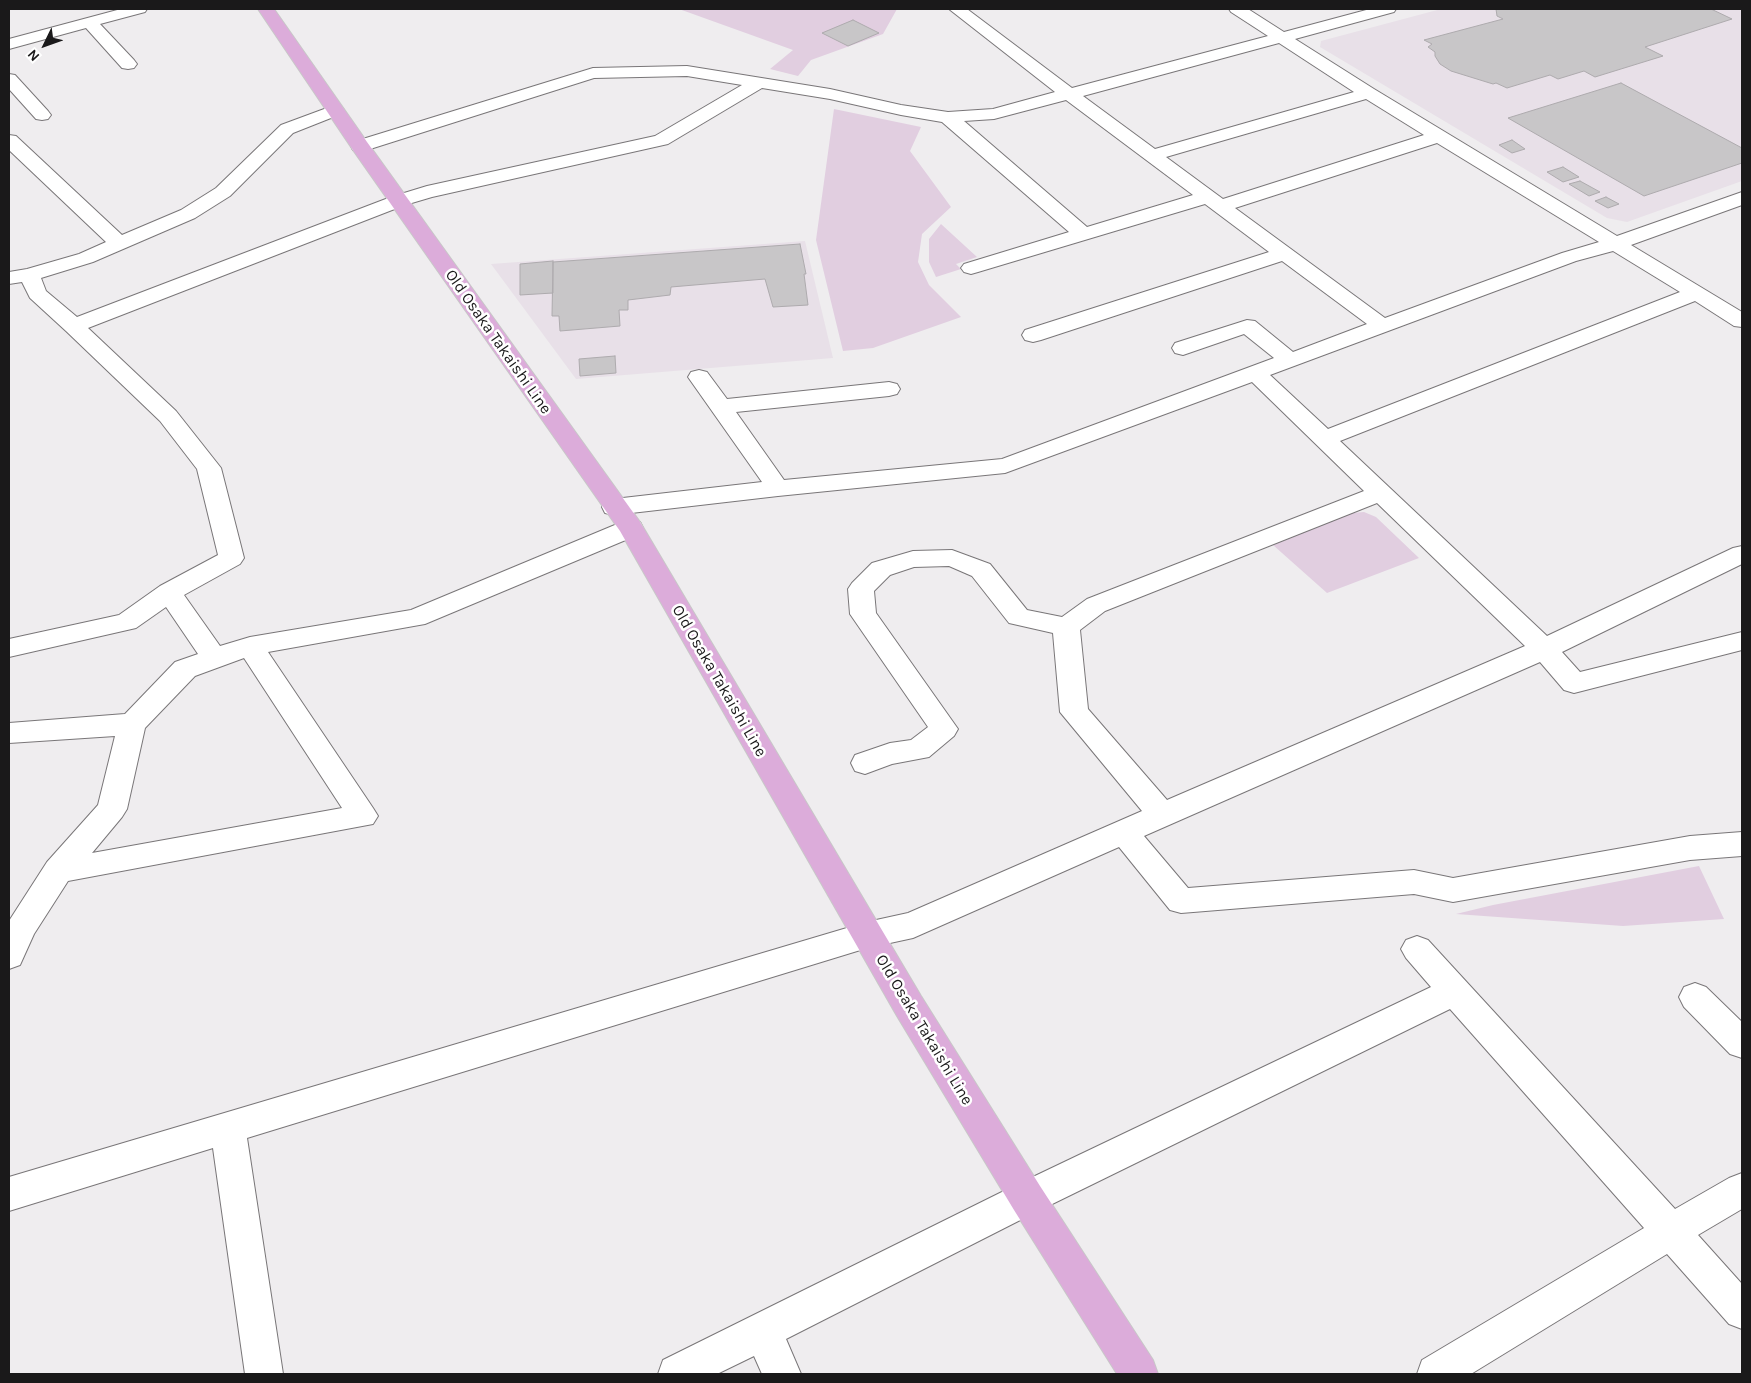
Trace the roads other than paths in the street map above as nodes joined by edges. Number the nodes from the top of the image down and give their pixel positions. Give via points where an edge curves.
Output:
1 (139, 9) edge
2 (266, 9) edge
3 (957, 9) edge
4 (1237, 9) edge
5 (1388, 9) edge
6 (89, 22) junction
7 (1280, 37) junction
8 (9, 44) edge
9 (128, 64) dead end
10 (9, 79) edge
11 (760, 82) junction
12 (1368, 93) junction
13 (1070, 94) junction
14 (335, 110) junction
15 (42, 115) dead end
16 (948, 117) junction
17 (1440, 136) junction
18 (9, 140) edge
19 (360, 146) junction
20 (1153, 155) junction
21 (1742, 198) edge
22 (398, 201) junction
23 (1214, 201) junction
24 (1083, 234) junction
25 (119, 243) junction
26 (1615, 244) junction
27 (1285, 253) junction
28 (971, 268) dead end
29 (19, 277) edge
30 (1697, 293) junction
31 (1742, 321) edge
32 (74, 326) junction
33 (1383, 326) junction
34 (1033, 335) dead end
35 (1184, 348) dead end
36 (1290, 360) junction
37 (1254, 373) junction
38 (699, 376) dead end
39 (889, 389) dead end
40 (720, 407) junction
41 (1324, 439) junction
42 (778, 488) junction
43 (1380, 493) junction
44 (614, 507) junction
45 (631, 528) junction
46 (1742, 554) edge
47 (169, 592) junction
48 (1066, 627) junction
49 (1742, 641) edge
50 (250, 646) junction
51 (9, 648) edge
52 (1544, 649) junction
53 (215, 659) junction
54 (132, 724) junction
55 (9, 733) edge
56 (865, 763) dead end
57 (1162, 815) junction
58 (1124, 832) junction
59 (1742, 844) edge
60 (58, 871) junction
61 (867, 936) junction
62 (1417, 949) dead end
63 (9, 956) edge
64 (1455, 992) junction
65 (1695, 997) dead end
66 (1742, 1044) edge
67 (228, 1129) junction
68 (1742, 1190) edge
69 (9, 1194) edge
70 (1027, 1198) junction
71 (1671, 1231) junction
72 (1742, 1311) edge
73 (762, 1331) junction
74 (264, 1374) edge
75 (677, 1374) edge
76 (782, 1374) edge
77 (1139, 1374) edge
78 (1436, 1374) edge

1 - 6 street
2 - 14 main road, Old Osaka Takaishi Line
3 - 13 street
4 - 7 street
5 - 7 street
6 - 8 street
6 - 9 street
7 - 12 street
7 - 13 street
10 - 15 street
11 - 16 street
11 - 19 street via 687,71 593,74
11 - 22 street via 661,140
12 - 17 street
12 - 20 street
13 - 16 street via 994,114
13 - 20 street
14 - 19 main road, Old Osaka Takaishi Line
14 - 25 street via 287,129 223,192 188,214
16 - 24 street
17 - 23 street
17 - 26 street
18 - 25 street
19 - 22 main road, Old Osaka Takaishi Line
20 - 23 street
21 - 26 street
22 - 32 street
22 - 44 main road, Old Osaka Takaishi Line
23 - 24 street
23 - 27 street
24 - 28 street
25 - 29 street via 86,258
26 - 30 street
26 - 33 street via 1569,257
27 - 33 street
27 - 34 street
29 - 32 street
30 - 31 street
30 - 41 street
32 - 47 street via 168,416 209,468 231,558
33 - 36 street
35 - 36 street via 1247,326
36 - 37 street
37 - 41 street
37 - 42 street via 1005,466
38 - 40 street
39 - 40 street
40 - 42 street
41 - 43 street
42 - 44 street
43 - 48 street via 1096,605
43 - 52 street
44 - 45 main road, Old Osaka Takaishi Line
45 - 50 street via 416,618
45 - 61 main road, Old Osaka Takaishi Line
46 - 52 street
47 - 51 street via 127,622
47 - 53 street
48 - 56 street via 1018,617 981,570 952,558 913,559 881,569 861,589 863,614 944,729 919,750 890,754
48 - 57 street via 1074,712
49 - 52 street via 1574,683
50 - 53 street
50 - 60 street via 363,816
52 - 57 street
53 - 54 street via 186,669
54 - 55 street
54 - 60 street via 112,809
57 - 58 street
58 - 59 street via 1182,902 1414,882 1454,890 1690,848
58 - 61 street via 913,926
60 - 63 street via 21,928
61 - 67 street
61 - 70 main road, Old Osaka Takaishi Line
62 - 64 street
64 - 70 street
64 - 71 street
65 - 66 street
67 - 69 street
67 - 74 street
68 - 71 street
70 - 73 street
70 - 77 main road, Old Osaka Takaishi Line
71 - 72 street
71 - 78 street
73 - 75 street
73 - 76 street

